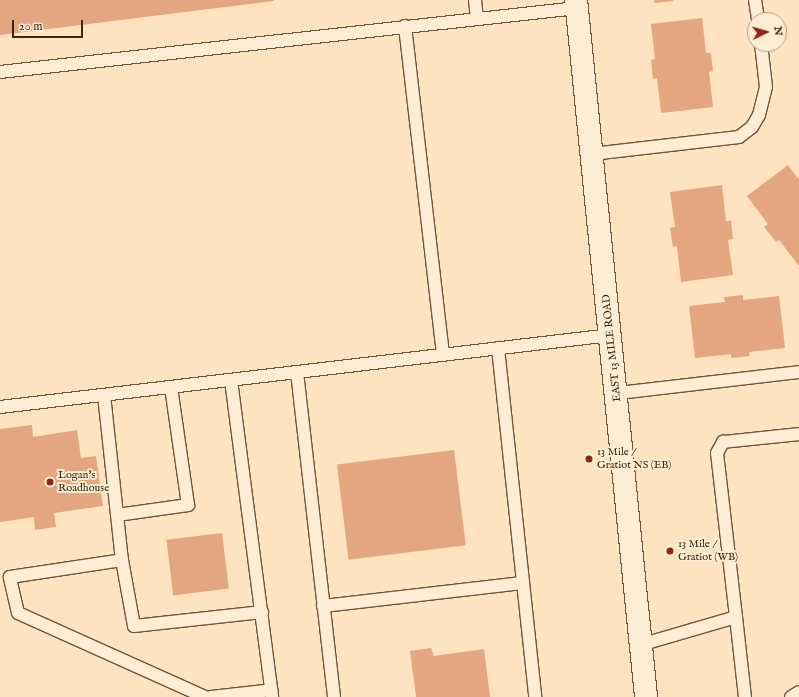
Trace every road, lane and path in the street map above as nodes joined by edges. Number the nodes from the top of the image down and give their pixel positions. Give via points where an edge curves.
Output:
1 (475, 0) edge
2 (756, 0) edge
3 (577, 4) edge
4 (757, 12) edge
5 (478, 18) junction
6 (405, 26) junction
7 (762, 52) edge
8 (0, 72) edge
9 (592, 154) junction
10 (611, 335) junction
11 (498, 348) junction
12 (443, 355) junction
13 (297, 372) junction
14 (799, 372) edge
15 (231, 380) junction
16 (171, 387) junction
17 (618, 393) junction
18 (104, 395) junction
19 (0, 407) edge
20 (799, 434) edge
21 (117, 516) junction
22 (122, 560) junction
23 (5, 578) edge
24 (523, 583) junction
25 (323, 606) junction
26 (262, 612) junction
27 (736, 617) junction
28 (640, 645) junction
29 (799, 692) edge
30 (272, 694) edge
31 (205, 697) edge
32 (211, 697) edge
33 (334, 697) edge
34 (535, 697) edge
35 (646, 697) edge
36 (745, 697) edge
37 (791, 697) edge

1 - 5 lane
2 - 4 lane
3 - 5 lane
3 - 9 main road, EAST 13 MILE ROAD
5 - 6 lane
6 - 8 lane
6 - 12 lane
7 - 9 lane via 766,86 760,116 752,127 739,137
9 - 10 main road, EAST 13 MILE ROAD
10 - 11 lane
10 - 17 main road, EAST 13 MILE ROAD
11 - 12 lane
11 - 24 lane
12 - 13 lane
13 - 15 lane
13 - 25 lane
14 - 17 lane
15 - 16 lane
15 - 26 lane
16 - 18 lane
16 - 21 lane via 188,505
17 - 28 main road, EAST 13 MILE ROAD
18 - 19 lane
18 - 21 lane
20 - 27 lane via 723,442 717,453
21 - 22 lane
22 - 23 lane
22 - 26 lane via 134,626
23 - 31 lane via 18,613
24 - 25 lane
24 - 34 lane
25 - 33 lane
26 - 30 lane
27 - 28 lane
27 - 36 lane
28 - 35 main road, EAST 13 MILE ROAD
29 - 37 lane
30 - 32 lane

